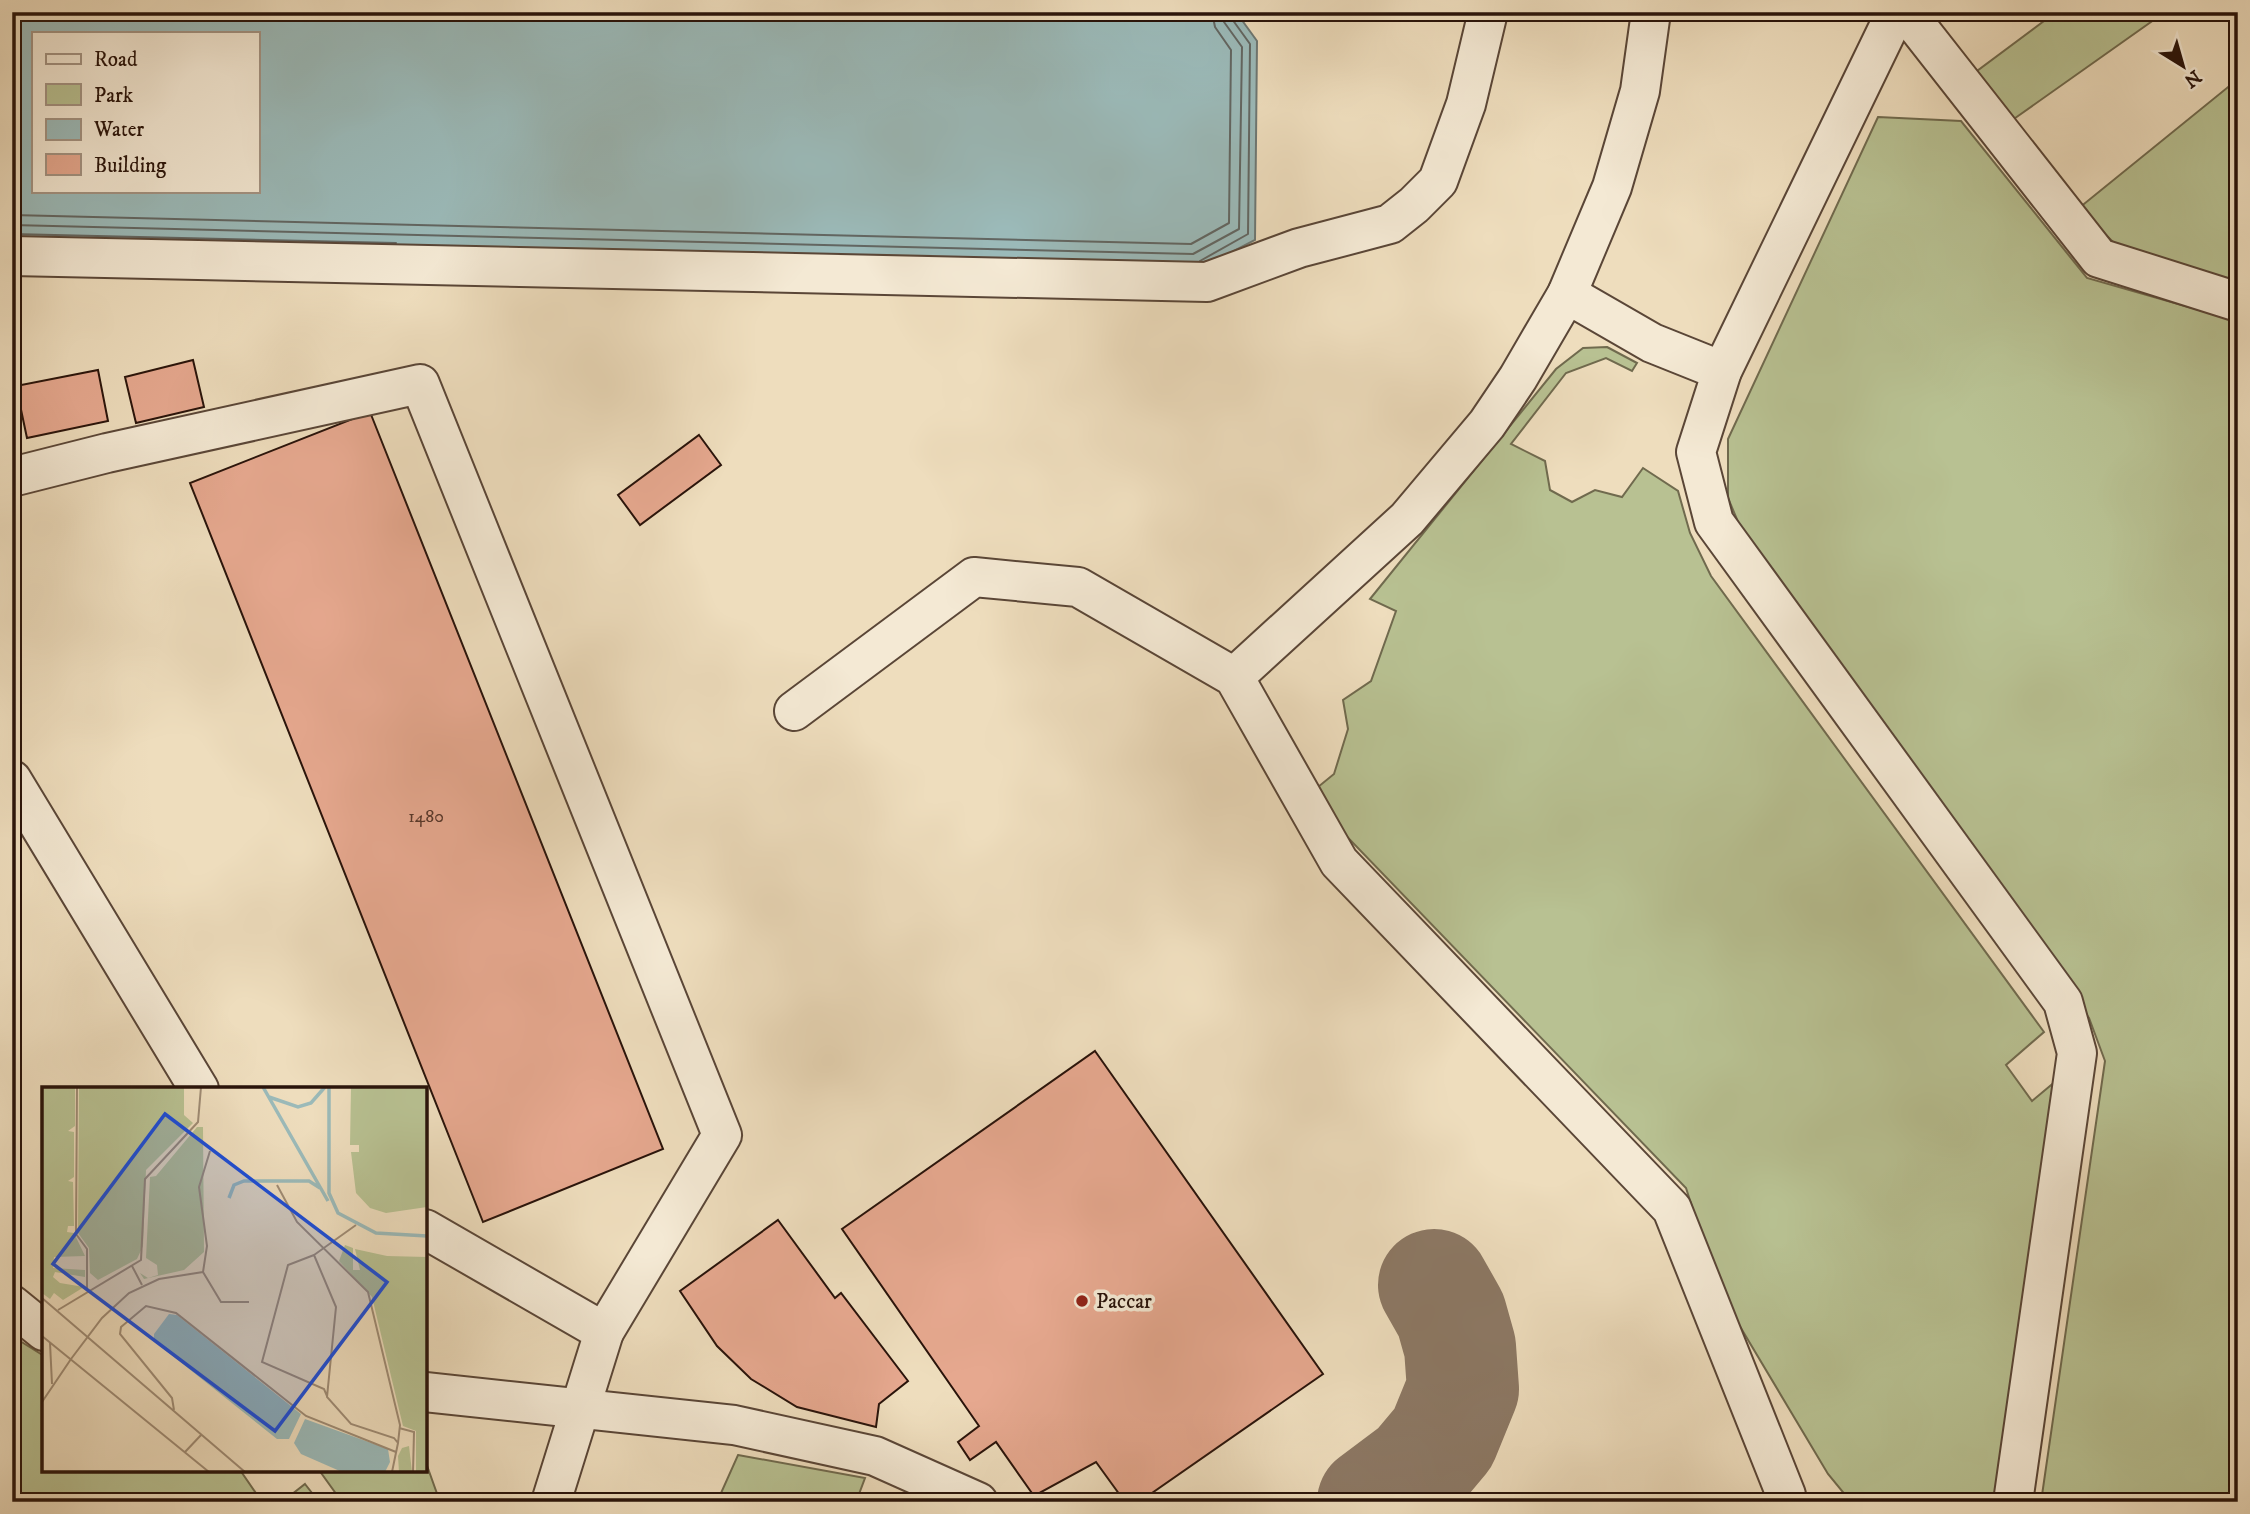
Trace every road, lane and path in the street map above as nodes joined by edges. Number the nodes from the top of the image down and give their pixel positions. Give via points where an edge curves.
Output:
1 (1488, 12) edge
2 (1651, 12) edge
3 (1896, 12) edge
4 (1906, 12) edge
5 (12, 256) edge
6 (1567, 294) junction
7 (2238, 302) edge
8 (1722, 371) junction
9 (12, 477) edge
10 (1234, 677) junction
11 (794, 711) dead end
12 (12, 780) edge
13 (198, 1087) edge
14 (427, 1230) edge
15 (12, 1305) edge
16 (42, 1329) edge
17 (604, 1332) junction
18 (427, 1392) edge
19 (582, 1409) junction
20 (1786, 1495) dead end
21 (551, 1502) edge
22 (978, 1502) edge
23 (2014, 1502) edge

1 - 5 lane via 1466,104 1438,181 1414,205 1390,224 1299,248 1207,282
2 - 6 lane via 1640,91 1612,187
3 - 8 lane
4 - 7 lane via 2099,258
6 - 8 lane via 1652,343
6 - 10 lane via 1488,424 1407,519
8 - 23 lane via 1696,452 1714,522 2063,1002 2077,1053
9 - 17 lane via 421,384 722,1135
10 - 11 lane via 1078,587 974,577
10 - 20 lane via 1339,862 1672,1209
12 - 13 lane
14 - 17 lane
15 - 16 lane
17 - 19 lane
18 - 19 lane
19 - 21 lane
19 - 22 lane via 734,1425 876,1457

